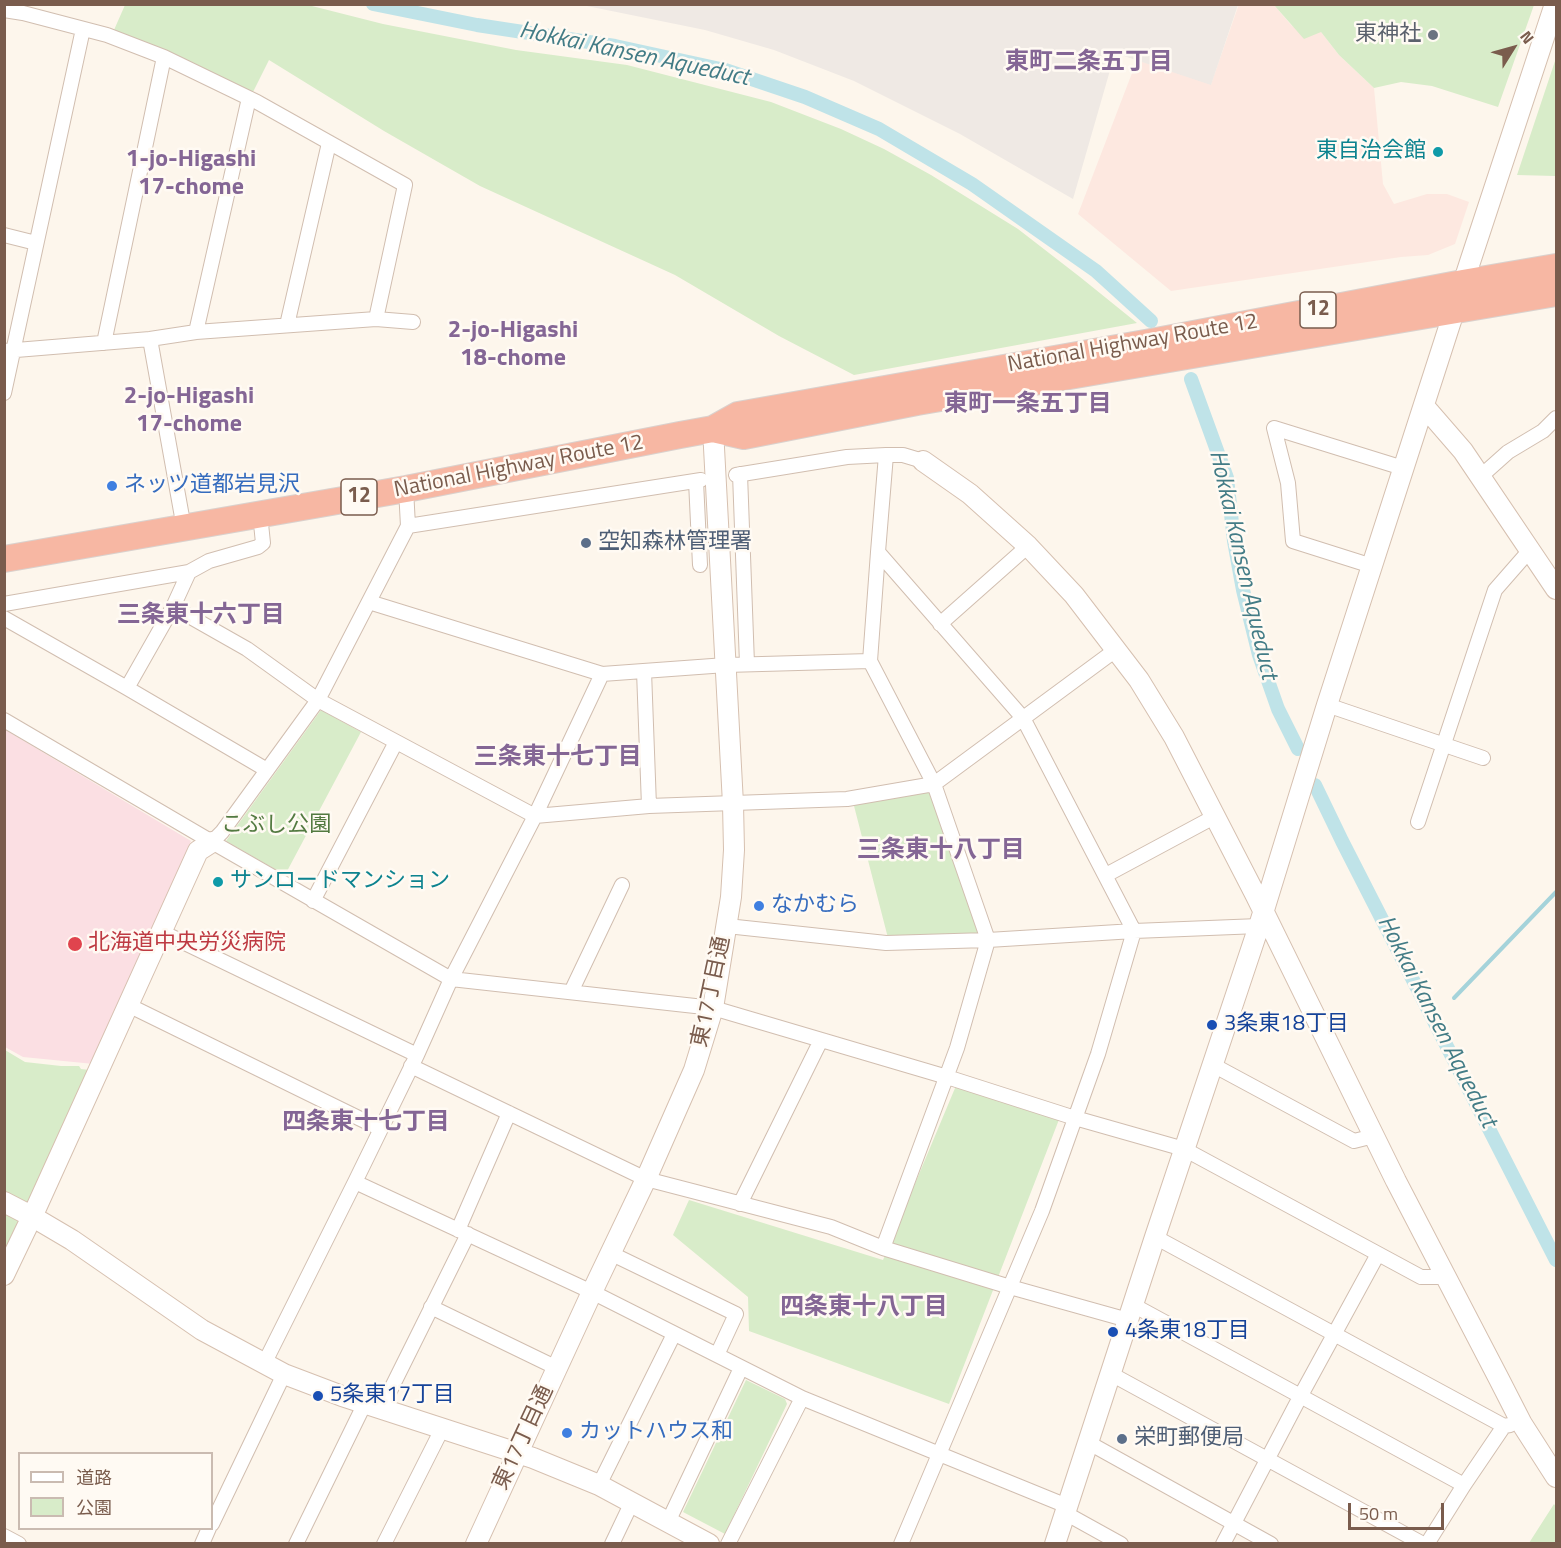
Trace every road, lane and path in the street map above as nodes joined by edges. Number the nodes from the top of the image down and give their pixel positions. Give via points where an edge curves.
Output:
1 (1555, 4) edge
2 (4, 10) edge
3 (84, 29) junction
4 (164, 57) junction
5 (249, 98) junction
6 (329, 142) junction
7 (4, 235) edge
8 (36, 243) junction
9 (1557, 267) edge
10 (1463, 283) junction
11 (1557, 293) edge
12 (1454, 311) junction
13 (376, 319) junction
14 (413, 322) dead end
15 (287, 325) junction
16 (196, 332) junction
17 (150, 339) junction
18 (104, 344) junction
19 (1168, 349) junction
20 (9, 351) edge
21 (4, 393) edge
22 (888, 398) junction
23 (1424, 406) junction
24 (1557, 418) edge
25 (713, 429) junction
26 (886, 455) junction
27 (923, 461) joint
28 (1403, 468) junction
29 (1480, 477) junction
30 (406, 489) junction
31 (260, 514) junction
32 (408, 526) junction
33 (184, 528) junction
34 (1028, 546) junction
35 (1530, 550) junction
36 (878, 552) junction
37 (4, 559) edge
38 (700, 565) dead end
39 (1372, 566) junction
40 (189, 572) junction
41 (1557, 589) edge
42 (369, 603) junction
43 (4, 604) edge
44 (173, 607) junction
45 (4, 618) edge
46 (940, 624) junction
47 (1117, 649) junction
48 (870, 661) junction
49 (747, 664) junction
50 (726, 665) junction
51 (644, 671) junction
52 (602, 674) junction
53 (127, 688) junction
54 (318, 700) junction
55 (1327, 705) junction
56 (1023, 718) junction
57 (4, 720) edge
58 (396, 742) junction
59 (1444, 744) junction
60 (1483, 758) dead end
61 (267, 770) junction
62 (933, 784) junction
63 (733, 804) junction
64 (649, 806) junction
65 (535, 816) junction
66 (1214, 817) junction
67 (1418, 822) dead end
68 (212, 842) junction
69 (1106, 875) junction
70 (622, 885) dead end
71 (313, 901) junction
72 (1261, 919) junction
73 (727, 926) junction
74 (1134, 931) junction
75 (162, 932) junction
76 (988, 940) junction
77 (451, 979) junction
78 (571, 992) junction
79 (128, 1005) junction
80 (713, 1008) junction
81 (821, 1040) junction
82 (414, 1060) junction
83 (1213, 1065) junction
84 (947, 1077) junction
85 (509, 1113) junction
86 (1076, 1118) junction
87 (381, 1130) junction
88 (1374, 1136) junction
89 (1184, 1149) junction
90 (646, 1179) junction
91 (355, 1182) junction
92 (4, 1202) edge
93 (740, 1203) junction
94 (33, 1216) junction
95 (463, 1232) junction
96 (1155, 1237) junction
97 (883, 1248) junction
98 (610, 1253) junction
99 (1378, 1254) junction
100 (4, 1275) edge
101 (1447, 1277) junction
102 (1010, 1287) junction
103 (592, 1292) junction
104 (431, 1307) junction
105 (1130, 1313) junction
106 (674, 1334) junction
107 (1334, 1334) junction
108 (717, 1356) junction
109 (264, 1364) junction
110 (557, 1368) junction
111 (741, 1368) junction
112 (284, 1374) junction
113 (1110, 1374) junction
114 (1300, 1397) junction
115 (802, 1398) junction
116 (373, 1406) junction
117 (1513, 1425) junction
118 (442, 1429) junction
119 (1089, 1443) junction
120 (518, 1453) junction
121 (940, 1454) junction
122 (1267, 1459) junction
123 (1557, 1477) edge
124 (599, 1485) junction
125 (1464, 1485) junction
126 (632, 1502) junction
127 (1066, 1509) junction
128 (213, 1522) edge
129 (668, 1522) junction
130 (1233, 1524) junction
131 (208, 1530) edge
132 (4, 1536) edge
133 (697, 1541) edge
134 (19, 1544) edge
135 (202, 1544) edge
136 (296, 1544) edge
137 (384, 1544) edge
138 (476, 1544) edge
139 (612, 1544) edge
140 (728, 1544) edge
141 (901, 1544) edge
142 (1055, 1544) edge
143 (1121, 1544) edge
144 (1223, 1544) edge
145 (1271, 1544) edge
146 (1425, 1544) edge

1 - 10 street
2 - 3 street
3 - 4 street
3 - 8 street
4 - 5 street
4 - 18 street
5 - 6 street
5 - 16 street
6 - 13 street via 405,185
6 - 15 street
7 - 8 street
8 - 20 street
9 - 10 highway, National Highway Route 12 / 12
10 - 12 street
10 - 19 highway, National Highway Route 12 / 12
11 - 12 highway, National Highway Route 12 / 12
12 - 19 highway, National Highway Route 12 / 12
12 - 23 street
13 - 14 street
13 - 15 street
15 - 16 street
16 - 17 street
17 - 18 street
17 - 33 street
18 - 20 street
19 - 22 highway, National Highway Route 12 / 12
19 - 22 highway, National Highway Route 12 / 12 via 918,402
20 - 21 street
22 - 25 highway, National Highway Route 12 / 12 via 744,436
22 - 25 highway, National Highway Route 12 / 12 via 857,394 738,415
23 - 28 street
23 - 29 street
24 - 29 street
25 - 30 highway, National Highway Route 12 / 12
25 - 50 street, 東17丁目通
26 - 27 street
26 - 36 street
26 - 49 street via 848,457 738,475
27 - 34 street via 970,494
28 - 39 street
28 - 39 street via 1274,428 1287,483 1293,541
29 - 35 street
30 - 31 highway, National Highway Route 12 / 12
30 - 32 street
31 - 33 highway, National Highway Route 12 / 12
31 - 40 street via 263,543
32 - 38 street via 699,481
32 - 42 street
33 - 37 highway, National Highway Route 12 / 12
34 - 46 street
34 - 47 street
35 - 41 street
35 - 59 street via 1495,590
36 - 46 street
36 - 48 street
39 - 55 street
40 - 43 street
40 - 44 street
42 - 52 street
42 - 54 street
44 - 53 street
44 - 54 street via 247,649
45 - 53 street
46 - 56 street
47 - 56 street
47 - 66 street via 1174,736
48 - 49 street
48 - 62 street
49 - 50 street
50 - 51 street
50 - 63 street, 東17丁目通
51 - 52 street
51 - 64 street
52 - 65 street
53 - 61 street
54 - 58 street
54 - 61 street
55 - 59 street
55 - 72 street
56 - 62 street
56 - 69 street
57 - 68 street
58 - 65 street
58 - 71 street
59 - 60 street
59 - 67 street
61 - 68 street
62 - 63 street via 847,799
62 - 76 street
63 - 64 street
63 - 73 street, 東17丁目通 via 732,897
64 - 65 street
65 - 77 street
66 - 69 street
66 - 72 street
68 - 71 street
68 - 75 street via 198,851
69 - 74 street
70 - 78 street
71 - 77 street
72 - 74 street
72 - 83 street
72 - 88 street
73 - 76 street via 886,943
73 - 80 street, 東17丁目通
74 - 76 street
74 - 86 street
75 - 79 street
75 - 82 street
76 - 84 street
77 - 78 street
77 - 82 street
78 - 80 street
79 - 87 street
79 - 94 street
80 - 81 street
80 - 90 street, 東17丁目通 via 694,1070
81 - 84 street
81 - 93 street
82 - 85 street
82 - 87 street
83 - 88 street via 1354,1141
83 - 89 street
84 - 86 street
84 - 97 street
85 - 90 street
85 - 95 street
86 - 89 street
86 - 102 street
87 - 91 street
88 - 101 street
89 - 96 street
89 - 99 street
90 - 93 street
90 - 98 street, 東17丁目通
91 - 95 street
91 - 109 street
92 - 94 street
93 - 97 street via 831,1227
94 - 100 street
94 - 109 street via 202,1330
95 - 103 street
95 - 104 street
96 - 105 street
96 - 107 street
97 - 102 street
98 - 103 street, 東17丁目通
98 - 108 street via 736,1314
99 - 101 street via 1421,1277
99 - 107 street
101 - 117 street
102 - 105 street
102 - 121 street
103 - 106 street
103 - 110 street, 東17丁目通
104 - 110 street
104 - 116 street
105 - 113 street
105 - 114 street
106 - 108 street
106 - 124 street
107 - 114 street
107 - 117 street
108 - 111 street
109 - 112 street
110 - 120 street, 東17丁目通
111 - 115 street
111 - 129 street
112 - 116 street
112 - 128 street
113 - 119 street
113 - 122 street
114 - 122 street
114 - 125 street
115 - 121 street
115 - 140 street
116 - 118 street
116 - 136 street
117 - 123 street
117 - 125 street
118 - 120 street
118 - 137 street
119 - 127 street
119 - 130 street
120 - 124 street
120 - 138 street, 東17丁目通
121 - 127 street
121 - 141 street
122 - 130 street
122 - 146 street
124 - 126 street
125 - 146 street
126 - 129 street
126 - 139 street
127 - 142 street
127 - 143 street
129 - 133 street
130 - 144 street
130 - 145 street
131 - 135 street
132 - 134 street

